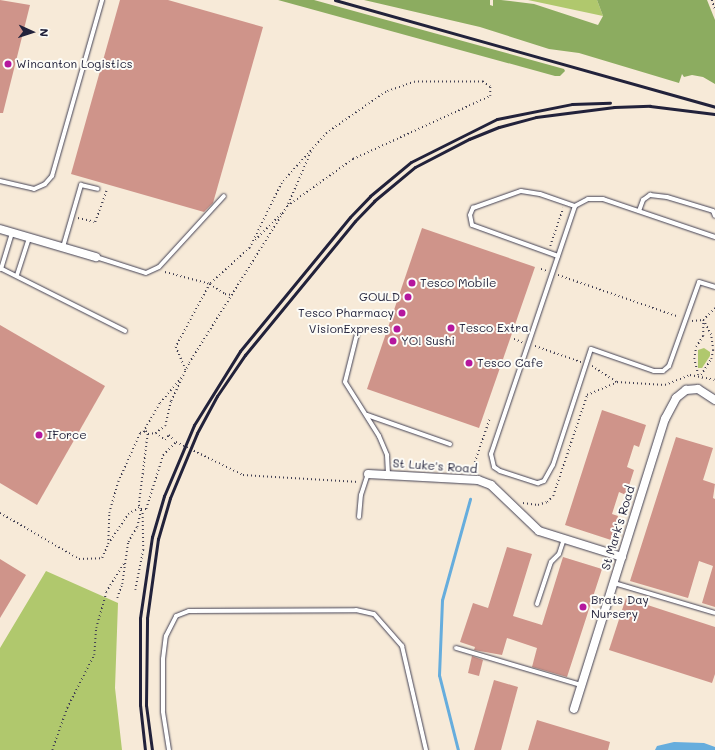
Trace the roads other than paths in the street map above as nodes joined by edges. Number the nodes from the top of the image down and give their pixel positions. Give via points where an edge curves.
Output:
1 (102, 0) edge
2 (0, 181) edge
3 (98, 189) dead end
4 (224, 196) dead end
5 (575, 206) junction
6 (639, 211) junction
7 (715, 216) edge
8 (0, 229) edge
9 (12, 233) junction
10 (30, 238) junction
11 (715, 238) edge
12 (64, 247) junction
13 (96, 256) joint
14 (558, 256) junction
15 (0, 268) edge
16 (17, 275) junction
17 (715, 287) edge
18 (125, 331) dead end
19 (358, 334) dead end
20 (715, 400) edge
21 (366, 415) junction
22 (450, 444) dead end
23 (368, 474) joint
24 (388, 475) junction
25 (359, 517) dead end
26 (564, 539) junction
27 (622, 557) junction
28 (614, 583) junction
29 (537, 604) dead end
30 (715, 613) edge
31 (456, 648) dead end
32 (582, 685) junction
33 (574, 709) dead end
34 (169, 750) edge
35 (426, 750) edge

1 - 2 lane via 52,176 46,184 34,189
3 - 12 lane via 81,185
4 - 13 lane via 156,268 146,273
5 - 6 lane via 588,199 603,199
5 - 14 lane
5 - 14 lane via 540,194 521,191 473,208 470,215 472,225
6 - 7 lane via 643,200 650,195 667,197 712,211
6 - 11 lane
8 - 9 street
9 - 10 street
9 - 15 lane
10 - 12 street
10 - 16 lane
12 - 13 street
14 - 17 lane via 491,454 494,467 500,471 538,483 549,476 591,349 654,371 663,371 669,366 698,282
15 - 16 lane
16 - 18 lane
19 - 21 lane via 345,382
20 - 27 street, St Mark's Road via 698,389 686,390 673,402 665,419
21 - 22 lane
21 - 24 lane via 380,436 387,455
23 - 24 street, St Luke's Road
23 - 25 lane via 361,495
24 - 26 street, St Luke's Road via 471,479 491,485 539,531
26 - 27 street, St Luke's Road
26 - 29 lane via 559,554 551,562
27 - 28 street, St Mark's Road
28 - 30 lane
28 - 32 street, St Mark's Road
31 - 32 lane
32 - 33 street, St Mark's Road
34 - 35 lane via 163,711 164,659 166,636 176,616 189,611 356,610 374,614 402,646

